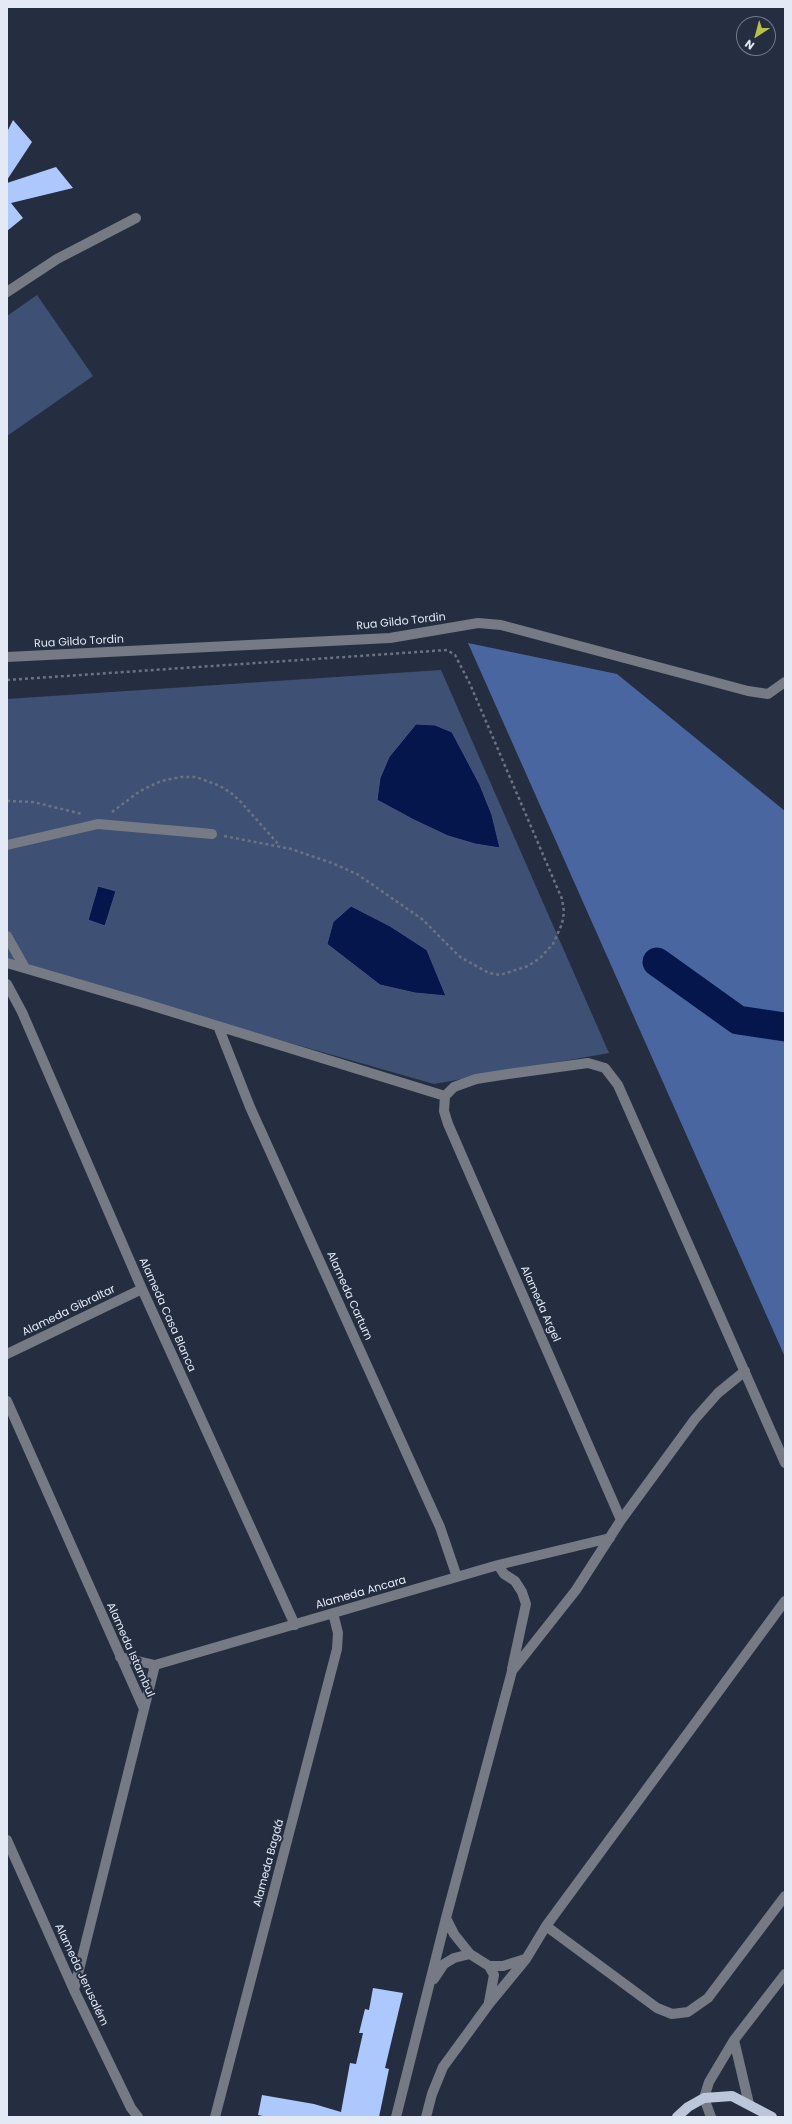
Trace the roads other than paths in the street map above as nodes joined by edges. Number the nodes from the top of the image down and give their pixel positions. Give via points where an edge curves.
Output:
1 (136, 218) dead end
2 (7, 292) edge
3 (7, 658) edge
4 (785, 682) edge
5 (212, 834) road end
6 (7, 845) edge
7 (7, 936) edge
8 (7, 963) edge
9 (28, 969) junction
10 (7, 984) edge
11 (218, 1026) junction
12 (444, 1096) junction
13 (142, 1290) junction
14 (7, 1354) edge
15 (744, 1371) junction
16 (7, 1401) edge
17 (785, 1463) edge
18 (620, 1520) junction
19 (610, 1538) junction
20 (498, 1565) junction
21 (457, 1577) junction
22 (785, 1601) edge
23 (333, 1614) junction
24 (295, 1624) junction
25 (120, 1657) junction
26 (155, 1666) junction
27 (512, 1671) junction
28 (144, 1709) junction
29 (7, 1840) edge
30 (785, 1896) edge
31 (446, 1918) junction
32 (546, 1926) junction
33 (470, 1954) junction
34 (526, 1959) junction
35 (489, 1966) junction
36 (785, 1974) edge
37 (431, 1985) junction
38 (74, 1990) junction
39 (489, 2004) junction
40 (734, 2040) junction
41 (704, 2098) junction
42 (749, 2104) junction
43 (138, 2117) edge
44 (215, 2117) edge
45 (396, 2117) edge
46 (426, 2117) edge
47 (678, 2117) edge
48 (711, 2117) edge
49 (772, 2117) edge

1 - 2 street via 57,259
3 - 4 street, Rua Gildo Tordin via 390,638 478,623 501,625 748,691 768,694
5 - 6 street via 98,824
7 - 9 street
8 - 9 street
9 - 11 street
10 - 13 street, Alameda Casa Blanca via 22,1012
11 - 12 street
11 - 21 street, Alameda Cartum via 250,1107 440,1527
12 - 15 street via 454,1087 476,1079 588,1063 605,1068 618,1085
12 - 18 street, Alameda Argel via 444,1111 448,1124
13 - 14 street, Alameda Gibraltar
13 - 24 street, Alameda Casa Blanca
15 - 17 street
15 - 18 street via 718,1393 695,1419
16 - 25 street, Alameda Istambul
18 - 19 street
19 - 20 street, Alameda Ancara
19 - 27 street via 576,1590
20 - 21 street, Alameda Ancara
20 - 27 street via 504,1574 515,1581 526,1604
21 - 23 street, Alameda Ancara
22 - 32 street
23 - 24 street, Alameda Ancara
23 - 44 street, Alameda Bagdá via 338,1633 337,1649
24 - 26 street, Alameda Ancara
25 - 26 street
25 - 28 street, Alameda Istambul
26 - 28 street
27 - 31 street
28 - 38 street, Alameda Istambul
29 - 38 street, Alameda Jerusalém
30 - 32 street via 708,1998 688,2012 672,2014 657,2008
31 - 33 street via 454,1934
31 - 37 street
32 - 34 street
33 - 35 street
33 - 37 street via 454,1958 444,1964
34 - 35 street via 503,1966
34 - 39 street
35 - 39 street via 494,1975
36 - 40 street
37 - 45 street
38 - 43 street, Alameda Jerusalém via 131,2108
39 - 46 street via 444,2067 432,2094
40 - 41 street via 710,2082
40 - 42 street
41 - 42 main road via 732,2096
41 - 47 main road
41 - 48 street
42 - 49 main road

